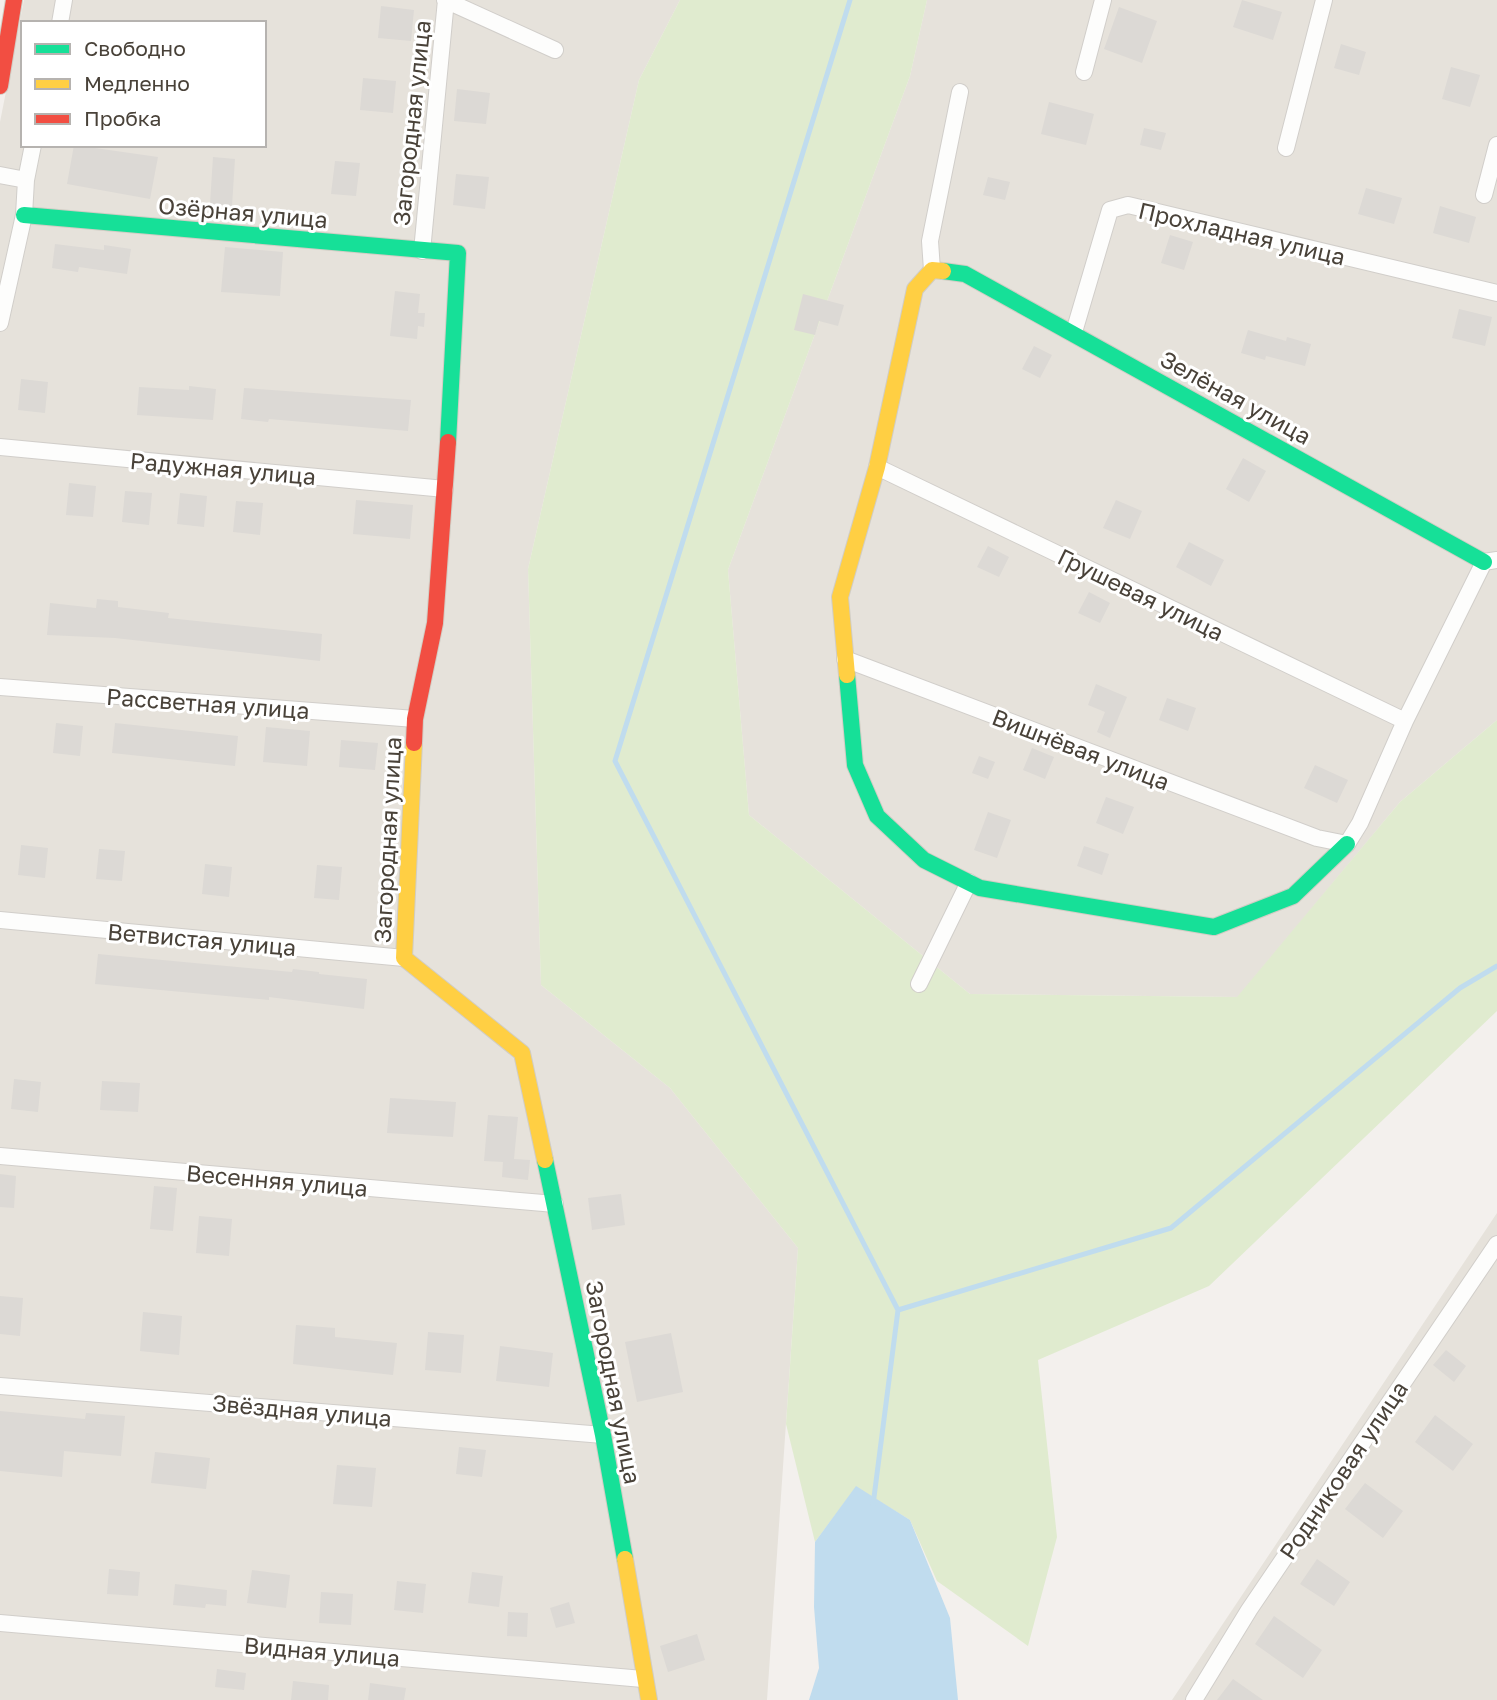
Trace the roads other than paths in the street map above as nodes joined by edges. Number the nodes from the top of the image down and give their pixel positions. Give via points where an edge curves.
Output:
1 (14, 0) edge
2 (64, 0) edge
3 (446, 0) edge
4 (1104, 0) edge
5 (1324, 0) edge
6 (60, 21) edge
7 (555, 50) dead end
8 (1084, 72) dead end
9 (0, 86) edge
10 (960, 92) dead end
11 (1497, 145) edge
12 (33, 147) edge
13 (1286, 148) dead end
14 (0, 174) edge
15 (26, 180) junction
16 (1484, 195) dead end
17 (24, 215) junction
18 (422, 251) junction
19 (458, 253) joint
20 (932, 270) junction
21 (1497, 293) edge
22 (0, 323) edge
23 (1074, 332) junction
24 (0, 447) edge
25 (877, 467) junction
26 (445, 489) junction
27 (1490, 561) edge
28 (845, 659) junction
29 (0, 687) edge
30 (415, 719) junction
31 (1405, 721) junction
32 (1347, 844) junction
33 (969, 882) junction
34 (0, 920) edge
35 (404, 958) junction
36 (919, 985) dead end
37 (0, 1156) edge
38 (555, 1204) junction
39 (1497, 1244) edge
40 (0, 1386) edge
41 (603, 1435) junction
42 (0, 1623) edge
43 (643, 1679) junction
44 (649, 1700) edge
45 (1194, 1700) edge

1 - 9 street
2 - 6 street
3 - 7 street
3 - 18 street, Загородная улица
4 - 8 street
5 - 13 street
10 - 20 street via 930,241
11 - 16 street
12 - 15 street
14 - 15 street
15 - 17 street
17 - 18 street, Озёрная улица
17 - 22 street
18 - 19 street, Озёрная улица
19 - 26 street, Загородная улица
20 - 23 street, Зелёная улица via 965,274
20 - 25 street via 915,289
21 - 23 street, Прохладная улица via 1128,205 1110,210
23 - 27 street, Зелёная улица
24 - 26 street, Радужная улица
25 - 28 street via 840,597
25 - 31 street, Грушевая улица
26 - 30 street, Загородная улица via 435,623
27 - 31 street
28 - 32 street, Вишнёвая улица via 1317,838
28 - 33 street via 855,765 877,816 924,860
29 - 30 street, Рассветная улица
30 - 35 street, Загородная улица
31 - 32 street
32 - 33 street via 1293,896 1214,927 994,891
33 - 36 street
34 - 35 street, Ветвистая улица
35 - 38 street, Загородная улица via 522,1053
37 - 38 street, Весенняя улица
38 - 41 street, Загородная улица
39 - 45 street, Родниковая улица via 1249,1610
40 - 41 street, Звёздная улица
41 - 43 street, Загородная улица
42 - 43 street, Видная улица
43 - 44 street, Загородная улица

